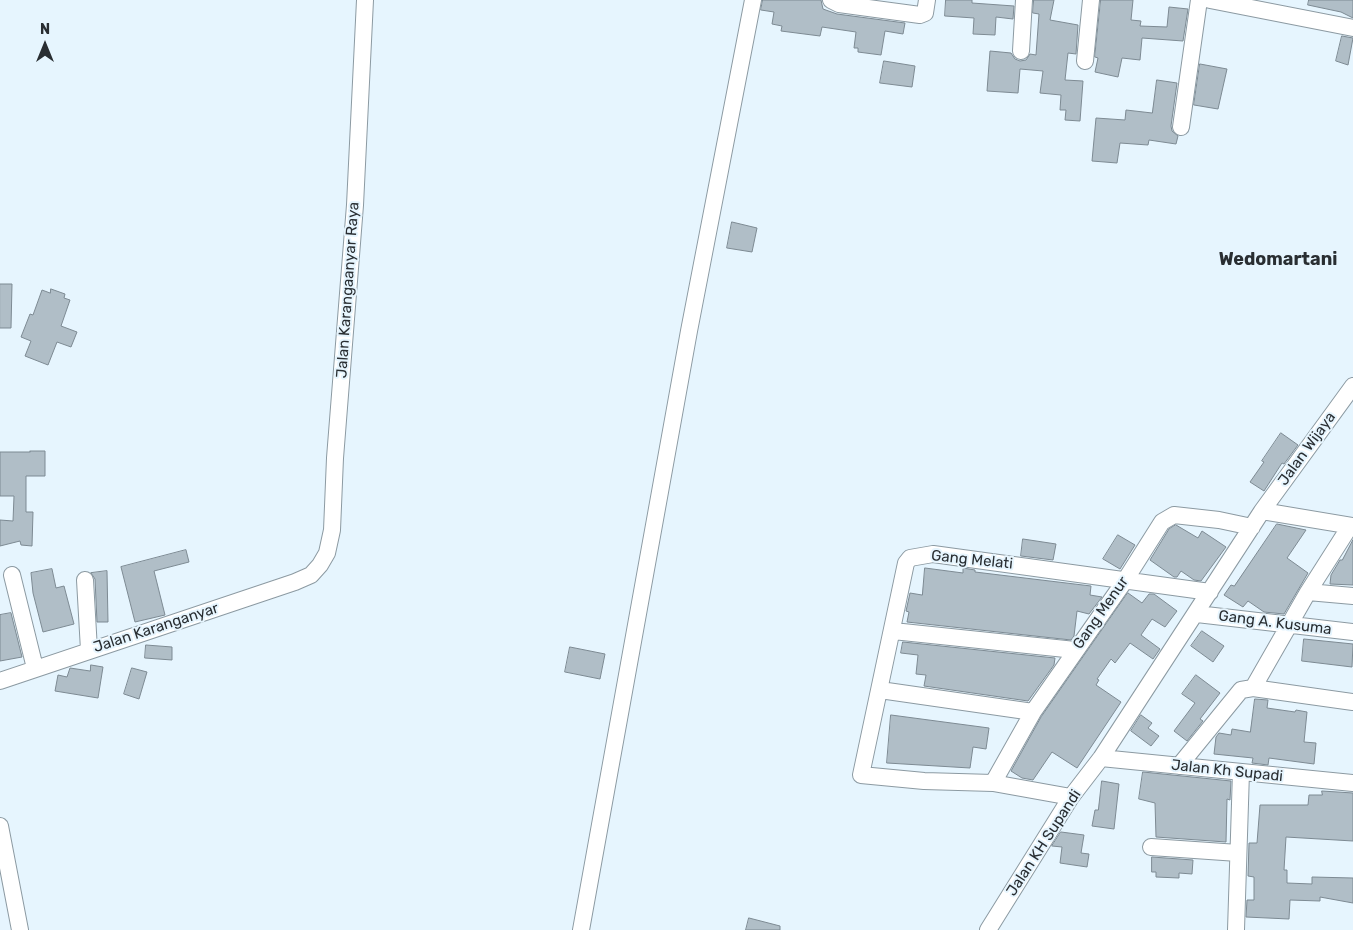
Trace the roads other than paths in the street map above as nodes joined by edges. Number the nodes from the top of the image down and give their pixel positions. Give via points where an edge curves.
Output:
1 (365, 0) edge
2 (753, 0) edge
3 (831, 0) edge
4 (927, 0) edge
5 (1024, 0) edge
6 (1091, 0) edge
7 (1199, 0) edge
8 (1210, 0) edge
9 (1353, 28) edge
10 (1021, 51) dead end
11 (1085, 61) dead end
12 (1181, 127) dead end
13 (1353, 386) edge
14 (1262, 511) junction
15 (1351, 526) edge
16 (1252, 527) junction
17 (12, 575) dead end
18 (311, 575) joint
19 (85, 580) dead end
20 (1124, 582) junction
21 (1210, 592) junction
22 (1308, 592) junction
23 (1353, 596) edge
24 (1197, 614) junction
25 (1291, 624) junction
26 (893, 631) junction
27 (1353, 632) edge
28 (89, 650) junction
29 (1075, 650) junction
30 (34, 668) junction
31 (0, 681) edge
32 (1253, 688) junction
33 (880, 690) junction
34 (1353, 702) edge
35 (1033, 712) junction
36 (1101, 758) junction
37 (1179, 766) junction
38 (1241, 772) junction
39 (993, 783) junction
40 (1353, 783) edge
41 (1071, 797) junction
42 (0, 826) edge
43 (1151, 847) dead end
44 (1238, 853) junction
45 (20, 930) edge
46 (581, 930) edge
47 (988, 930) edge
48 (1236, 930) edge

1 - 18 street, Jalan Karangaanyar Raya via 355,205 332,530 327,553
2 - 46 street via 689,331
3 - 4 street via 839,4 920,15 925,13
5 - 10 street
6 - 11 street
7 - 12 street
8 - 9 street
13 - 14 street, Jalan Wijaya
14 - 15 street
14 - 16 street, Gang A. Kusuma
15 - 22 street
16 - 20 street, Gang Menur via 1170,516 1162,522
16 - 21 street, Gang A. Kusuma
17 - 30 street
18 - 28 street, Jalan Karanganyar
19 - 28 street
20 - 21 street, Gang Melati
20 - 26 street, Gang Melati via 1063,571 920,555 910,558 904,569
20 - 29 street, Gang Menur
21 - 24 street
22 - 23 street
22 - 25 street
24 - 25 street, Gang A. Kusuma
24 - 36 street
25 - 27 street, Gang A. Kusuma
25 - 32 street
26 - 29 street
26 - 33 street, Gang Melati
28 - 30 street, Jalan Karanganyar
29 - 35 street, Gang Menur
30 - 31 street, Jalan Karanganyar
32 - 34 street
32 - 37 street via 1241,690
33 - 35 street
33 - 39 street, Gang Melati via 862,775
35 - 39 street, Gang Menur
36 - 37 street, Jalan Kh Supadi
36 - 41 street, Jalan KH Supandi
37 - 38 street, Jalan Kh Supadi
38 - 40 street, Jalan Kh Supadi
38 - 44 street
39 - 41 street, Gang Melati
41 - 47 street, Jalan KH Supandi
42 - 45 street
43 - 44 street
44 - 48 street

